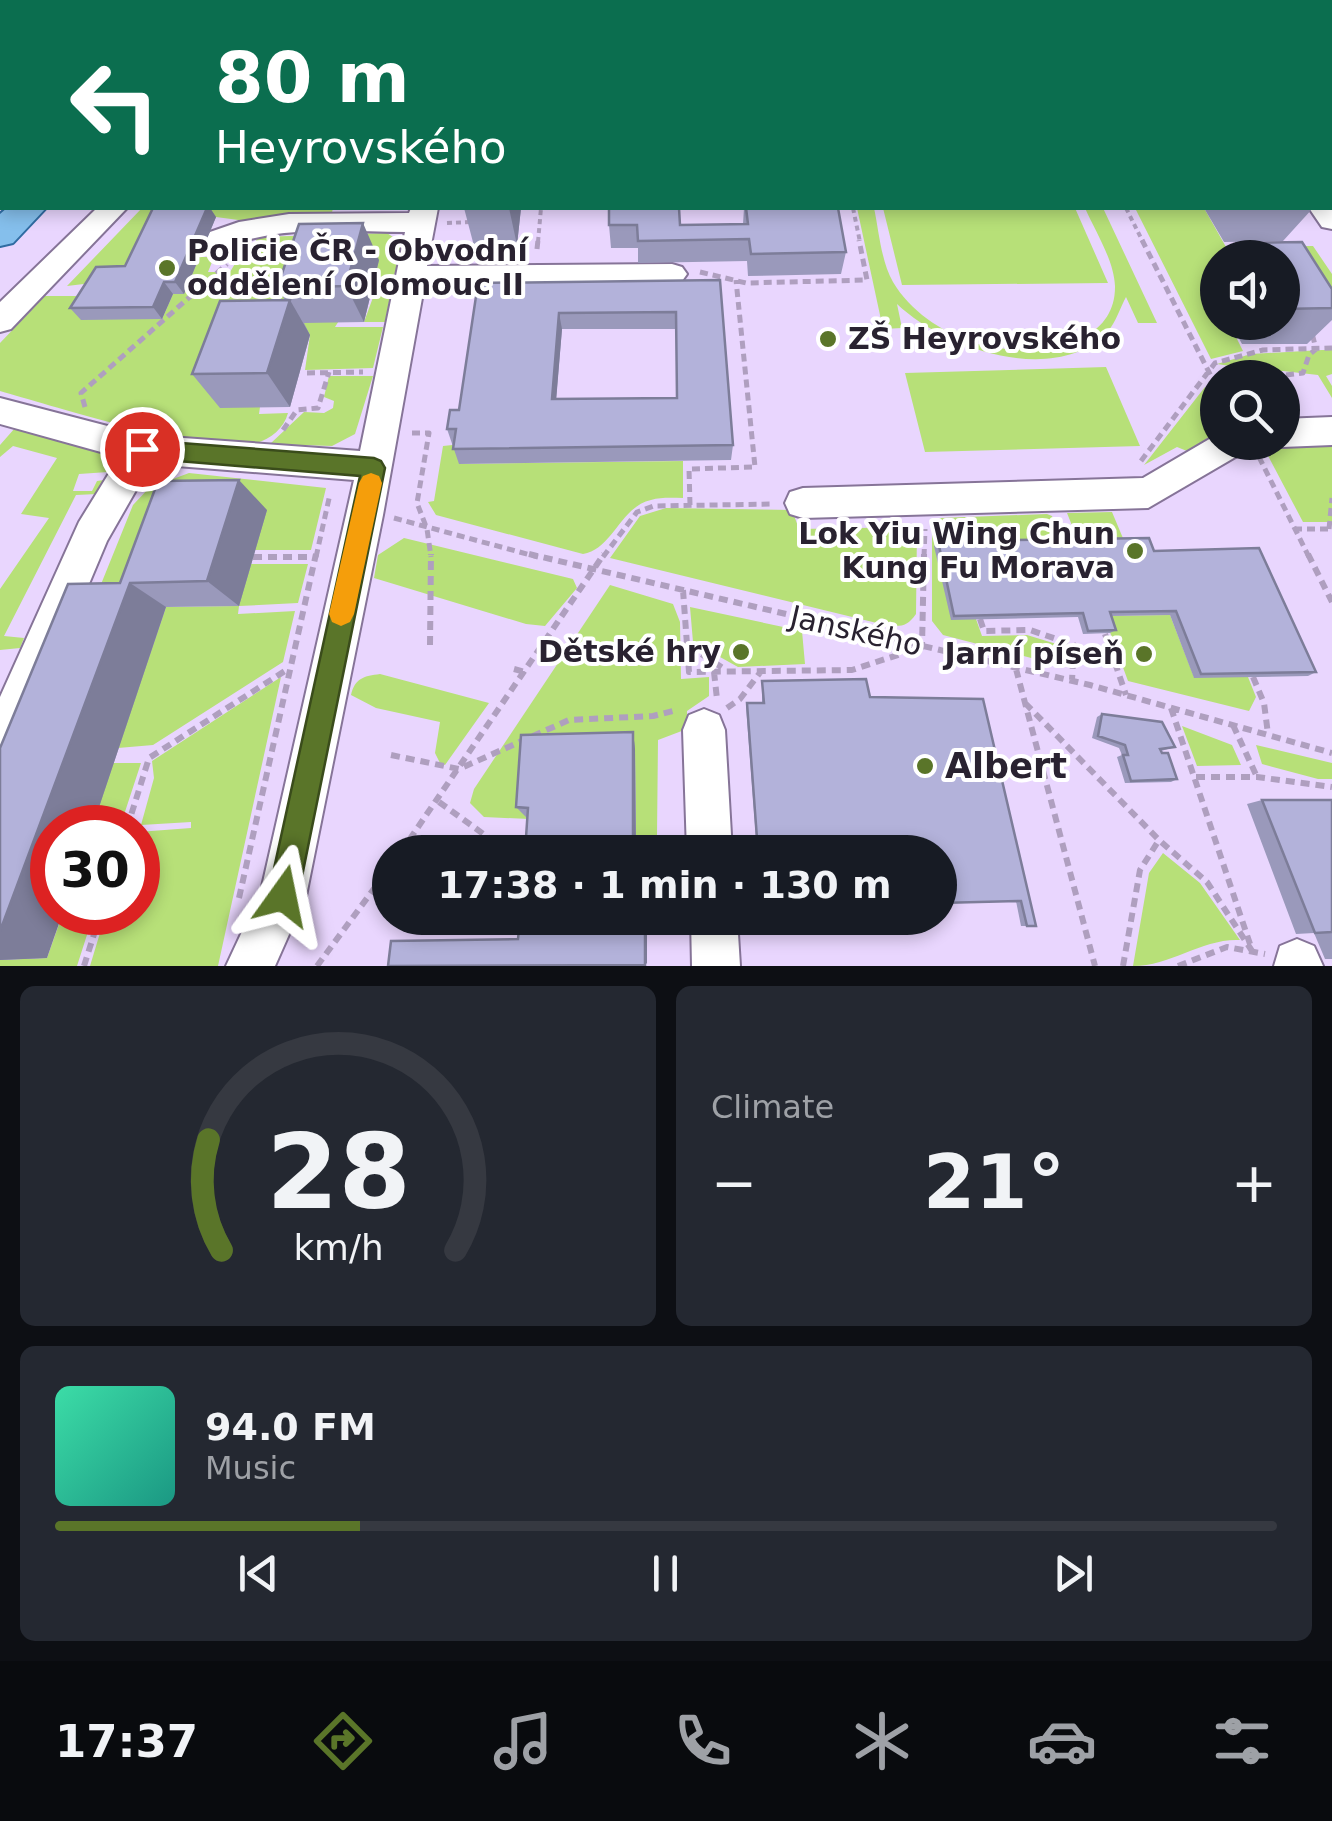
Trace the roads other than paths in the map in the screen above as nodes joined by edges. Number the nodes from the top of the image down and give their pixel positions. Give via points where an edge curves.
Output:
1 (26, 210) edge
2 (111, 210) edge
3 (428, 218) edge
4 (0, 234) edge
5 (230, 247) road end
6 (672, 274) dead end
7 (411, 276) junction
8 (0, 322) edge
9 (0, 411) edge
10 (1332, 431) edge
11 (1300, 435) edge
12 (142, 449) junction
13 (1216, 460) edge
14 (374, 468) junction
15 (804, 504) road end
16 (701, 713) road end
17 (0, 745) edge
18 (709, 835) edge
19 (715, 935) edge
20 (250, 966) edge
21 (716, 966) edge

1 - 4 main road
2 - 8 street
3 - 5 street via 266,226 234,232
3 - 7 street
6 - 7 street
7 - 14 street
9 - 12 street
10 - 11 street
12 - 14 street
12 - 17 street via 92,533
13 - 15 street via 1148,492
14 - 20 street via 283,896
16 - 18 street
19 - 21 street

